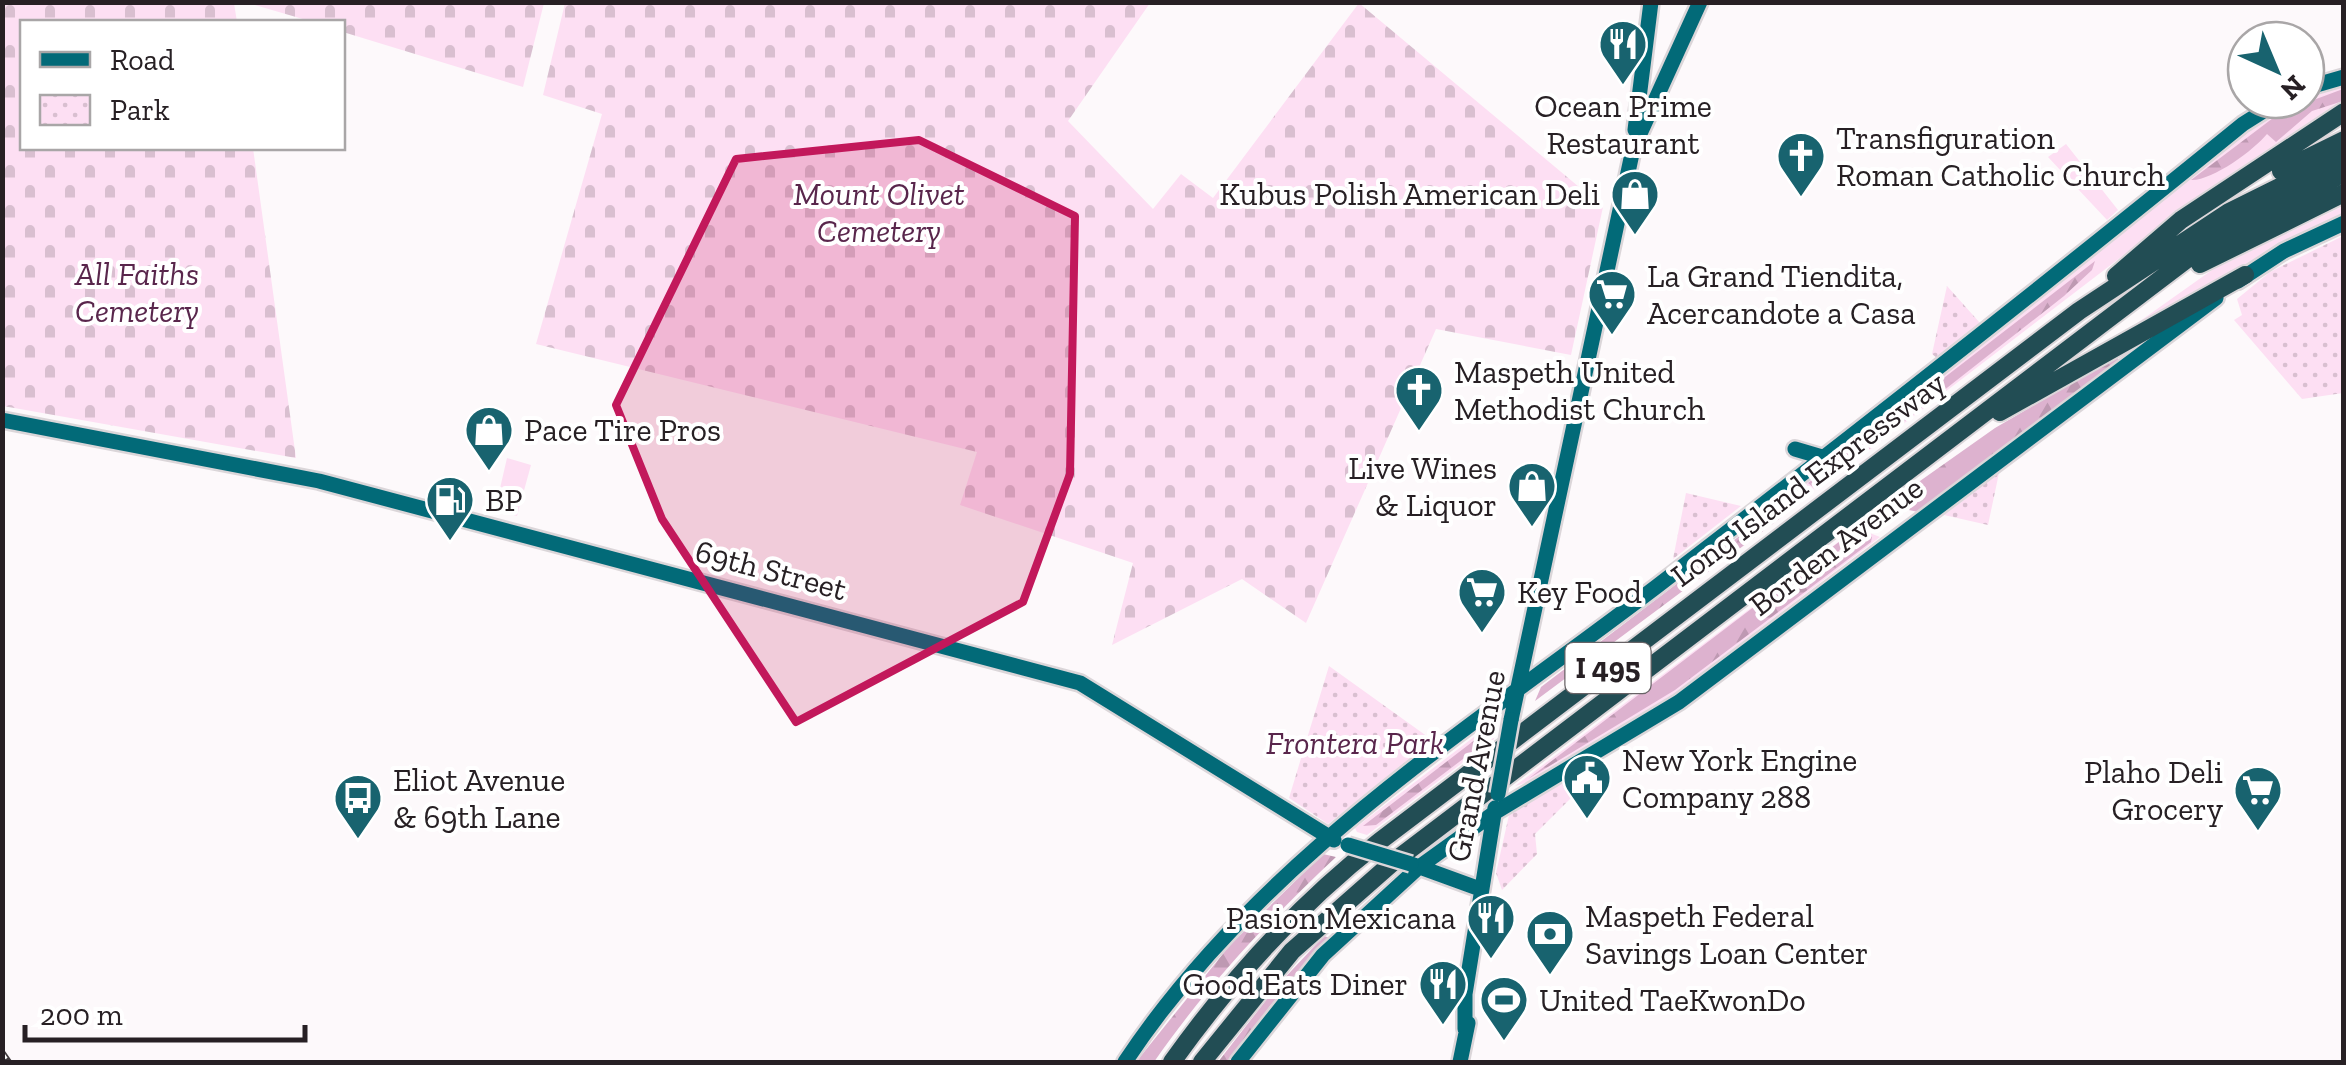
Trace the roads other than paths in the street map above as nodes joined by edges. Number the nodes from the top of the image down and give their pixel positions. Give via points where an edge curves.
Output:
1 (1651, 2) edge
2 (1700, 2) edge
3 (2344, 112) edge
4 (2250, 120) edge
5 (2344, 140) edge
6 (1633, 149) junction
7 (2344, 155) edge
8 (2344, 173) edge
9 (2344, 193) edge
10 (2344, 223) edge
11 (2244, 276) junction
12 (2079, 311) junction
13 (2114, 316) junction
14 (2, 420) edge
15 (1951, 438) junction
16 (1795, 448) dead end
17 (1822, 458) junction
18 (1525, 659) junction
19 (1552, 665) junction
20 (1517, 692) junction
21 (1494, 813) junction
22 (1328, 838) junction
23 (1415, 866) junction
24 (1480, 889) junction
25 (1125, 1062) edge
26 (1172, 1062) edge
27 (1202, 1062) edge
28 (1238, 1062) edge
29 (1460, 1062) edge

1 - 6 main road
2 - 6 main road, Grand Avenue
3 - 12 highway via 2155,239
4 - 17 main road
5 - 12 highway via 2195,221
6 - 18 main road, Grand Avenue
7 - 12 highway, Long Island Expressway / I 495 via 2229,212
8 - 13 highway, Long Island Expressway / I 495 via 2224,235
9 - 13 highway via 2240,242
10 - 11 main road, Borden Avenue
11 - 15 highway
11 - 21 main road, Borden Avenue via 1679,702
12 - 26 highway, Long Island Expressway / I 495 via 1352,863 1254,955
13 - 15 highway, Long Island Expressway / I 495
14 - 22 main road, 69th Street via 318,481 1080,683
15 - 27 highway, Long Island Expressway / I 495 via 1366,884 1292,951
16 - 17 main road
17 - 19 main road
18 - 19 main road
18 - 20 main road, Grand Avenue
19 - 20 main road
20 - 21 main road, Grand Avenue, bridge
20 - 22 main road
21 - 23 main road, Borden Avenue
21 - 24 main road, Grand Avenue
22 - 23 main road, 69th Street, bridge
22 - 25 main road via 1217,944
23 - 24 main road, 69th Street
23 - 28 main road, Borden Avenue via 1323,956
24 - 29 main road, Grand Avenue

